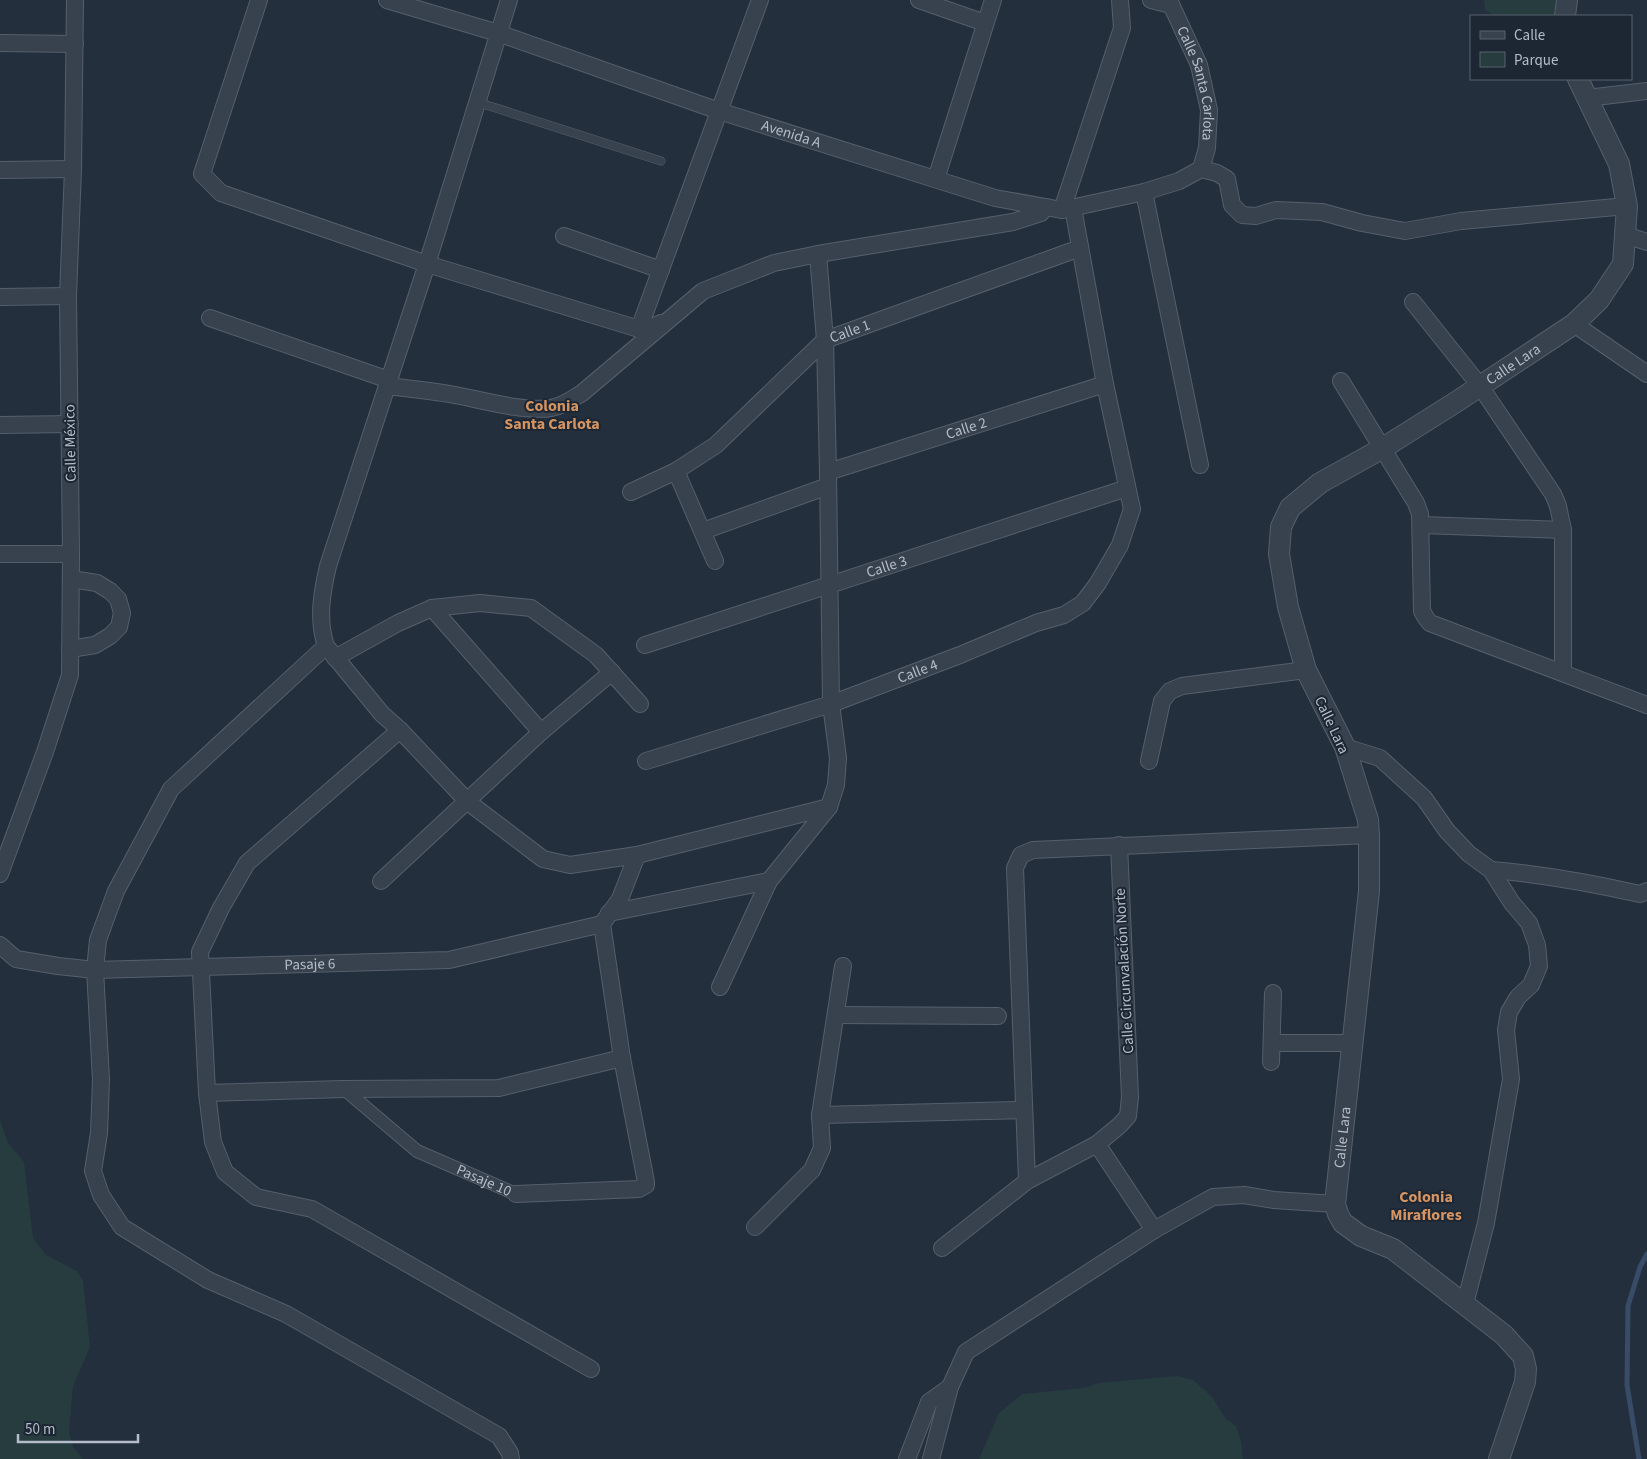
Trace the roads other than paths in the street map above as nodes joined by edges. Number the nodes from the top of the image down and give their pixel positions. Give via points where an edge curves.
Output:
1 (75, 0) edge
2 (259, 0) edge
3 (387, 0) edge
4 (509, 0) edge
5 (760, 0) edge
6 (919, 0) edge
7 (993, 0) edge
8 (1120, 0) edge
9 (1151, 0) edge
10 (1567, 0) edge
11 (1170, 2) edge
12 (1565, 15) edge
13 (985, 23) junction
14 (498, 33) junction
15 (0, 43) edge
16 (74, 44) junction
17 (1578, 80) edge
18 (1647, 91) edge
19 (1587, 98) junction
20 (477, 102) junction
21 (719, 111) junction
22 (661, 160) dead end
23 (73, 169) junction
24 (1201, 169) junction
25 (0, 170) edge
26 (936, 179) junction
27 (1144, 192) junction
28 (1627, 206) junction
29 (1046, 207) junction
30 (1068, 209) junction
31 (1625, 235) junction
32 (564, 236) dead end
33 (1647, 242) edge
34 (1080, 248) junction
35 (818, 254) junction
36 (427, 264) junction
37 (661, 270) junction
38 (68, 296) junction
39 (0, 297) edge
40 (1413, 302) dead end
41 (672, 316) junction
42 (210, 318) dead end
43 (1574, 324) junction
44 (639, 329) junction
45 (825, 340) junction
46 (1647, 374) edge
47 (1341, 381) dead end
48 (388, 383) junction
49 (1105, 384) junction
50 (1480, 386) junction
51 (70, 424) junction
52 (0, 425) edge
53 (1383, 448) junction
54 (1200, 464) dead end
55 (676, 471) junction
56 (828, 479) junction
57 (1127, 488) junction
58 (630, 492) dead end
59 (1422, 525) junction
60 (1563, 530) junction
61 (702, 531) junction
62 (0, 554) edge
63 (71, 554) junction
64 (715, 561) dead end
65 (71, 579) junction
66 (829, 586) junction
67 (432, 608) junction
68 (645, 645) dead end
69 (70, 649) junction
70 (330, 652) junction
71 (1306, 670) junction
72 (612, 672) junction
73 (1563, 673) junction
74 (640, 704) dead end
75 (831, 704) junction
76 (1647, 705) edge
77 (400, 730) junction
78 (541, 732) junction
79 (1345, 747) junction
80 (646, 761) dead end
81 (1149, 761) dead end
82 (468, 802) junction
83 (829, 807) junction
84 (1369, 835) junction
85 (1119, 845) junction
86 (637, 855) junction
87 (1491, 870) junction
88 (0, 874) edge
89 (381, 881) dead end
90 (769, 881) junction
91 (1647, 890) edge
92 (606, 919) junction
93 (0, 945) edge
94 (843, 966) dead end
95 (201, 968) junction
96 (95, 970) junction
97 (720, 987) dead end
98 (1273, 993) dead end
99 (836, 1015) junction
100 (998, 1016) dead end
101 (1272, 1043) junction
102 (1352, 1043) junction
103 (622, 1058) junction
104 (1271, 1062) dead end
105 (344, 1089) junction
106 (206, 1094) junction
107 (1023, 1110) junction
108 (820, 1115) junction
109 (1097, 1144) junction
110 (1027, 1181) junction
111 (516, 1194) joint
112 (1335, 1204) junction
113 (755, 1227) dead end
114 (1154, 1230) junction
115 (942, 1248) dead end
116 (1466, 1304) junction
117 (591, 1369) dead end
118 (950, 1387) junction
119 (511, 1459) edge
120 (907, 1459) edge
121 (931, 1459) edge
122 (1500, 1459) edge

1 - 16 street, Calle México
2 - 36 street via 202,174 221,193
3 - 14 street, Avenida A
4 - 14 street
5 - 21 street
6 - 13 street
7 - 13 street
8 - 30 street via 1122,28
9 - 11 street
10 - 12 street
11 - 24 street, Calle Santa Carlota via 1199,64 1209,110 1207,148
13 - 26 street
14 - 20 street
14 - 21 street, Avenida A
15 - 16 street
16 - 23 street, Calle México
17 - 19 street, Calle Lara
18 - 19 street
19 - 28 street, Calle Lara via 1620,164
20 - 22 lane
20 - 36 street
21 - 26 street, Avenida A
21 - 37 street
23 - 25 street
23 - 38 street, Calle México
24 - 27 street, Avenida A via 1179,181
24 - 28 street via 1227,179 1232,205 1242,215 1256,216 1276,210 1322,212 1404,231 1461,221
26 - 29 street, Avenida A via 994,198
27 - 30 street, Avenida A
27 - 54 street
28 - 31 street, Calle Lara
29 - 30 street, Avenida A
29 - 35 street via 1041,213 1013,222
30 - 34 street
31 - 33 street
31 - 43 street, Calle Lara via 1623,264 1599,300
32 - 37 street
34 - 45 street, Calle 1
34 - 49 street
35 - 41 street via 774,263 704,291
35 - 45 street
36 - 44 street
36 - 48 street
37 - 44 street
38 - 39 street
38 - 51 street, Calle México
40 - 50 street
41 - 44 street via 654,326
41 - 48 street via 582,393 552,408 499,404
42 - 48 street
43 - 46 street
43 - 50 street, Calle Lara
45 - 55 street, Calle 1 via 716,445
45 - 56 street
47 - 53 street
48 - 70 street via 321,595 322,634
49 - 56 street, Calle 2
49 - 57 street
50 - 53 street, Calle Lara
50 - 60 street via 1553,494
51 - 52 street
51 - 63 street, Calle México
53 - 59 street via 1416,503
53 - 71 street, Calle Lara via 1320,483 1290,508 1281,527 1280,554 1288,607
55 - 58 street, Calle 1
55 - 61 street
56 - 61 street, Calle 2
56 - 66 street
57 - 66 street, Calle 3
57 - 75 street, Calle 4 via 1132,510 1120,545 1083,602 1064,615 1036,623
59 - 60 street
59 - 73 street via 1422,611 1430,623
60 - 73 street
61 - 64 street
62 - 63 street
63 - 65 street, Calle México
65 - 69 street, Calle México
65 - 69 street via 97,582 118,599 122,613 119,628 110,636 95,645
66 - 68 street, Calle 3
66 - 75 street
67 - 70 street
67 - 72 street via 480,603 531,608 596,654
67 - 78 street
69 - 88 street, Calle México via 70,675
70 - 77 street via 382,714
70 - 96 street via 171,789 116,892 98,940
71 - 79 street, Calle Lara
71 - 81 street via 1182,686 1170,691 1162,701
72 - 74 street
72 - 78 street
73 - 76 street
75 - 80 street, Calle 4
75 - 83 street via 838,758 836,785
77 - 82 street
77 - 95 street via 247,863 200,952
78 - 82 street
79 - 84 street, Calle Lara via 1368,820
79 - 87 street via 1380,758 1424,798 1447,831 1469,854
82 - 86 street via 543,859 570,865
82 - 89 street
83 - 86 street
83 - 90 street
84 - 85 street
84 - 102 street, Calle Lara via 1368,891
85 - 107 street via 1033,850 1021,855 1015,868
85 - 109 street, Calle Circunvalación Norte via 1130,1097 1128,1116
86 - 92 street via 620,899
87 - 91 street via 1522,872 1640,894
87 - 116 street via 1529,923 1537,945 1539,966 1532,985 1518,997 1509,1012 1506,1030 1510,1079 1486,1223
90 - 92 street, Pasaje 6
90 - 97 street
92 - 95 street, Pasaje 6 via 448,960
92 - 103 street
93 - 96 street, Pasaje 6 via 16,959
94 - 99 street
95 - 96 street, Pasaje 6
95 - 106 street
96 - 119 street via 101,1079 99,1134 93,1171 100,1195 122,1227 208,1280 286,1314 499,1436
98 - 101 street
99 - 100 street
99 - 108 street
101 - 102 street
101 - 104 street
102 - 112 street, Calle Lara
103 - 105 street via 498,1088
103 - 111 street, Pasaje 10 via 646,1182 644,1187
105 - 106 street
105 - 111 street, Pasaje 10 via 417,1151
106 - 117 street via 213,1142 225,1172 256,1197 312,1209
107 - 108 street
107 - 110 street
108 - 113 street via 822,1148 815,1165
109 - 110 street, Calle Circunvalación Norte
109 - 114 street
110 - 115 street, Calle Circunvalación Norte
112 - 114 street via 1244,1195 1212,1197
112 - 116 street via 1343,1222 1361,1236 1393,1249
114 - 118 street via 966,1352
116 - 122 street via 1504,1335 1523,1356 1526,1369
118 - 120 street via 929,1402
118 - 121 street

